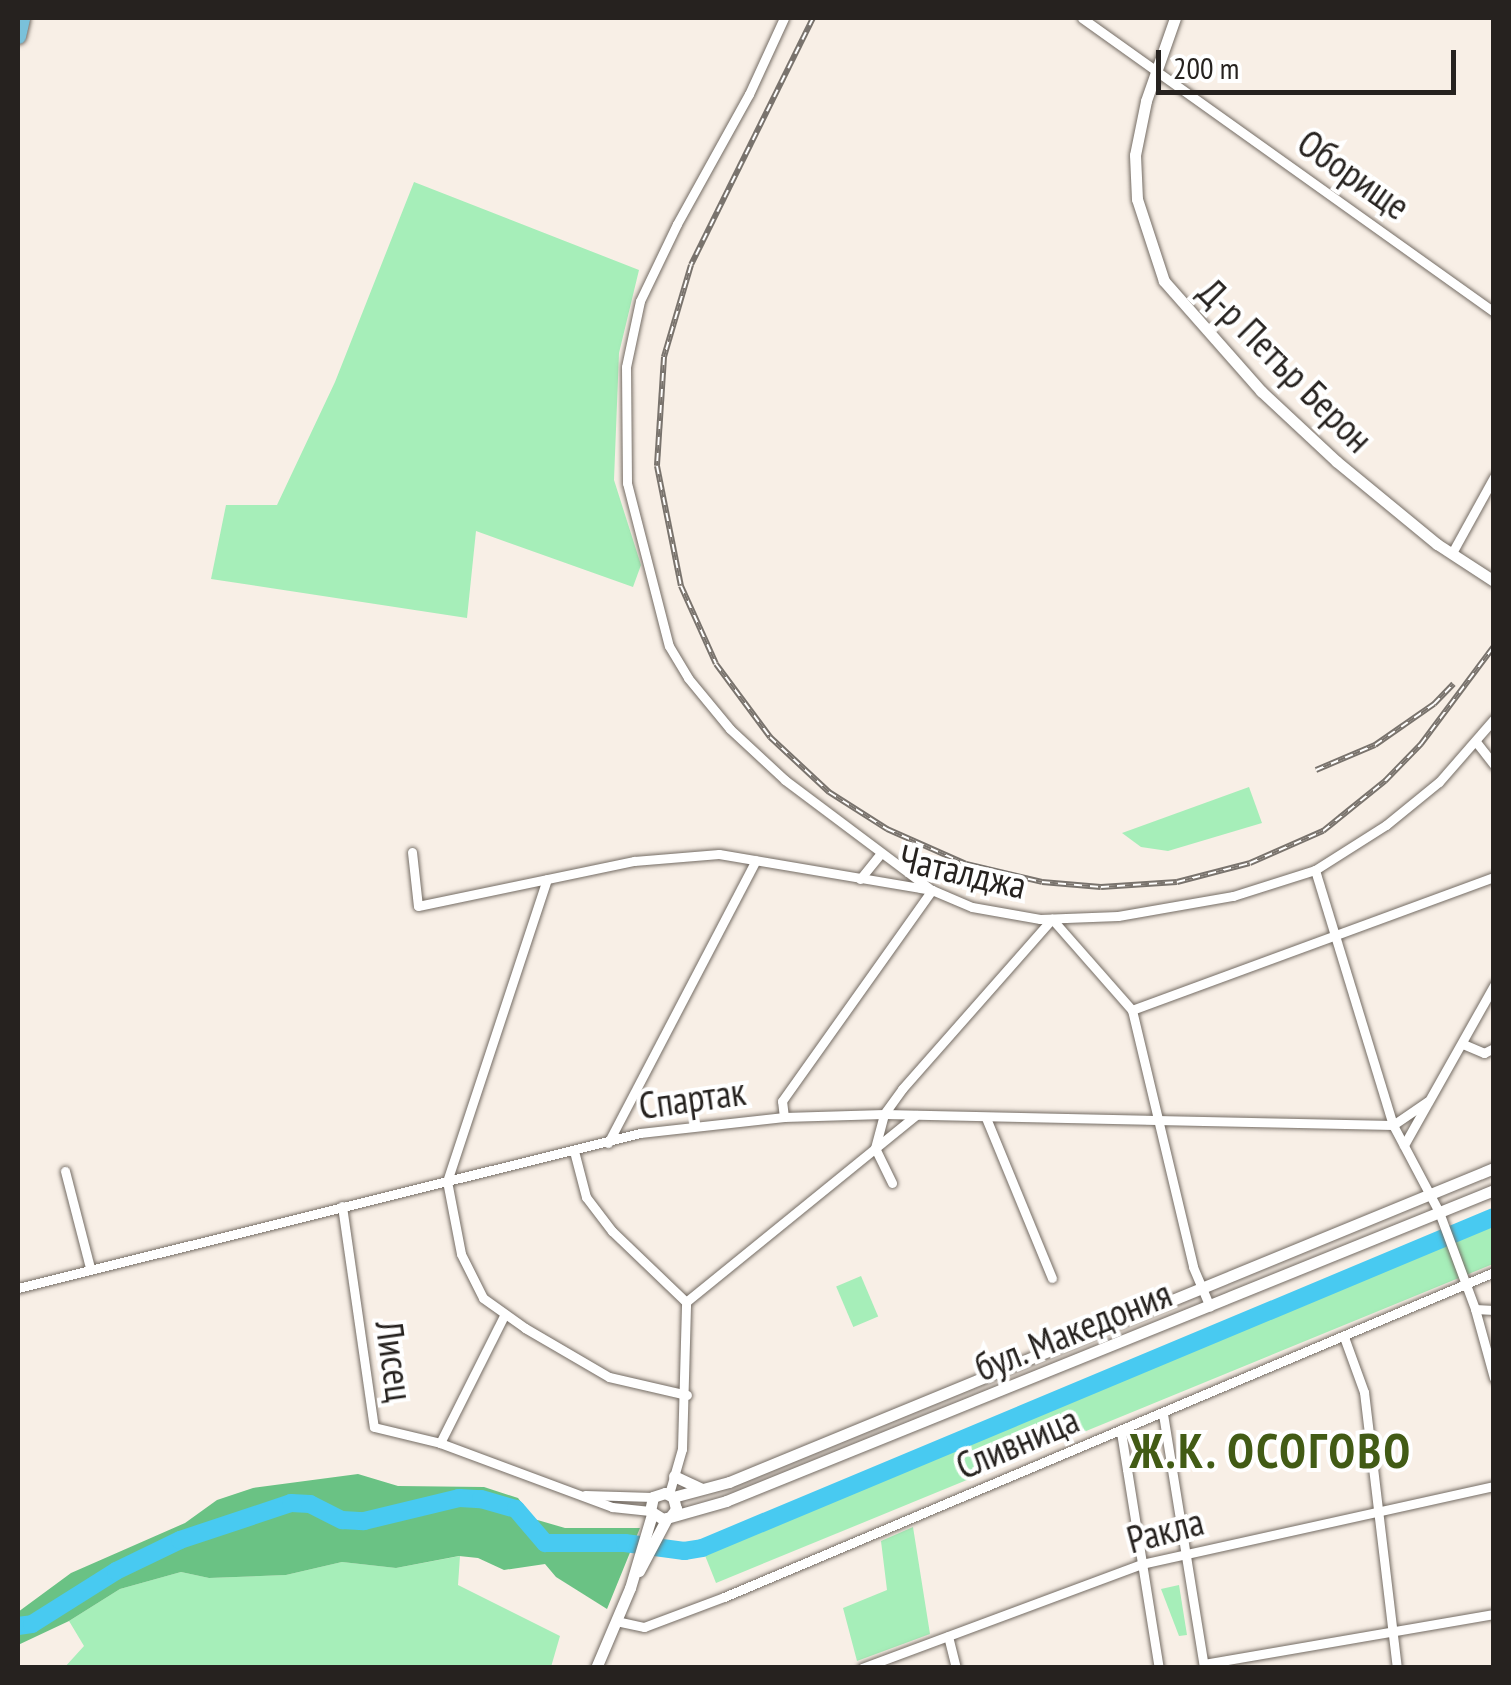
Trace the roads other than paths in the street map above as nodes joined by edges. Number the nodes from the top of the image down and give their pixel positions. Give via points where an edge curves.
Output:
1 (22, 18) edge
2 (784, 18) edge
3 (1082, 18) edge
4 (1175, 18) edge
5 (18, 36) edge
6 (1156, 70) junction
7 (1494, 312) edge
8 (1494, 477) edge
9 (1452, 553) junction
10 (1494, 581) edge
11 (1494, 719) edge
12 (1477, 743) junction
13 (1494, 765) edge
14 (412, 852) dead end
15 (880, 854) junction
16 (756, 860) junction
17 (1315, 870) junction
18 (1494, 877) edge
19 (547, 879) junction
20 (860, 879) junction
21 (932, 890) junction
22 (1052, 919) junction
23 (1335, 932) junction
24 (1494, 986) edge
25 (1132, 1010) junction
26 (1463, 1044) junction
27 (1494, 1048) edge
28 (1430, 1099) junction
29 (884, 1114) junction
30 (784, 1116) junction
31 (916, 1116) junction
32 (986, 1118) junction
33 (1160, 1121) junction
34 (1393, 1125) junction
35 (608, 1143) junction
36 (1404, 1146) junction
37 (875, 1148) junction
38 (574, 1151) junction
39 (1494, 1168) edge
40 (64, 1171) dead end
41 (446, 1181) junction
42 (892, 1184) dead end
43 (1494, 1190) edge
44 (1431, 1194) junction
45 (342, 1206) junction
46 (1440, 1216) junction
47 (90, 1268) junction
48 (1494, 1272) edge
49 (1052, 1278) dead end
50 (1466, 1284) junction
51 (18, 1288) edge
52 (1202, 1288) junction
53 (686, 1302) junction
54 (1210, 1306) junction
55 (1475, 1309) junction
56 (1494, 1310) edge
57 (504, 1314) junction
58 (1344, 1337) junction
59 (1494, 1378) edge
60 (687, 1395) junction
61 (1163, 1414) junction
62 (1120, 1432) junction
63 (440, 1443) junction
64 (675, 1474) junction
65 (1494, 1486) edge
66 (704, 1488) junction
67 (582, 1494) junction
68 (663, 1495) junction
69 (1380, 1509) junction
70 (651, 1513) junction
71 (669, 1517) junction
72 (651, 1537) junction
73 (1186, 1554) junction
74 (1142, 1564) junction
75 (1494, 1614) edge
76 (616, 1620) junction
77 (1394, 1631) junction
78 (948, 1636) junction
79 (1204, 1666) edge
80 (596, 1668) edge
81 (862, 1668) edge
82 (956, 1668) edge
83 (1159, 1668) edge
84 (1398, 1668) edge

1 - 5 main road
2 - 15 street via 640,301 626,367 627,483 670,646 688,678 785,780
3 - 6 street, Оборище
4 - 6 street, Д-р Петър Берон
6 - 7 street, Оборище
6 - 9 street, Д-р Петър Берон via 1138,128 1136,185 1143,227 1170,292 1336,461
8 - 9 street
9 - 10 street, Д-р Петър Берон
11 - 12 street, Чаталджа
12 - 13 street
12 - 17 street, Чаталджа via 1386,825
14 - 19 street, Чаталджа via 418,906
15 - 20 street
15 - 21 street
16 - 19 street, Чаталджа via 684,854
16 - 20 street, Чаталджа
16 - 35 street
17 - 22 street, Чаталджа via 1233,896 1118,916
17 - 23 street
18 - 23 street
19 - 41 street
20 - 21 street, Чаталджа
21 - 22 street, Чаталджа via 972,907
21 - 30 street via 782,1102
22 - 25 street
22 - 29 street
23 - 25 street
23 - 34 street
24 - 26 street
25 - 33 street
26 - 27 street via 1484,1053
26 - 28 street
28 - 34 street
28 - 36 street
29 - 30 street, Спартак
29 - 31 street, Спартак
29 - 37 street
30 - 35 street, Спартак via 640,1133
31 - 32 street, Спартак
31 - 37 street
32 - 33 street, Спартак
32 - 49 street
33 - 34 street, Спартак
33 - 52 street
34 - 36 street
35 - 38 street, Спартак
36 - 44 street
37 - 42 street
37 - 53 street
38 - 41 street, Спартак
38 - 53 street via 586,1197 612,1232
39 - 44 street, бул. Македония
40 - 47 street
41 - 45 street, Спартак
41 - 57 street via 473,1284
43 - 46 street, бул. Македония
44 - 46 street
44 - 52 street, бул. Македония
45 - 47 street, Спартак
45 - 63 street, Лисец via 374,1427
46 - 50 street
46 - 54 street, бул. Македония
47 - 51 street, Спартак
48 - 50 street, Сливница
50 - 55 street
50 - 58 street, Сливница
52 - 54 street
52 - 66 street, бул. Македония
53 - 60 street
54 - 71 street, бул. Македония via 726,1502
55 - 56 street
55 - 59 street
57 - 60 street via 609,1377
57 - 63 street
58 - 61 street, Сливница
58 - 69 street via 1364,1392
60 - 64 street
61 - 62 street, Сливница
61 - 73 street
62 - 74 street
62 - 76 street, Сливница via 660,1621 636,1627
63 - 67 street, Лисец
64 - 66 street
64 - 68 street
65 - 69 street, Ракла
66 - 68 street, бул. Македония
67 - 68 street, Лисец
67 - 70 street, Лисец
68 - 70 street
68 - 71 street via 676,1509
69 - 73 street, Ракла
69 - 77 street
70 - 71 street
70 - 72 street
71 - 72 street
72 - 76 street
73 - 74 street, Ракла
73 - 79 street
74 - 78 street, Ракла
74 - 83 street
75 - 77 street
76 - 80 street
77 - 79 street
77 - 84 street
78 - 81 street, Ракла
78 - 82 street

